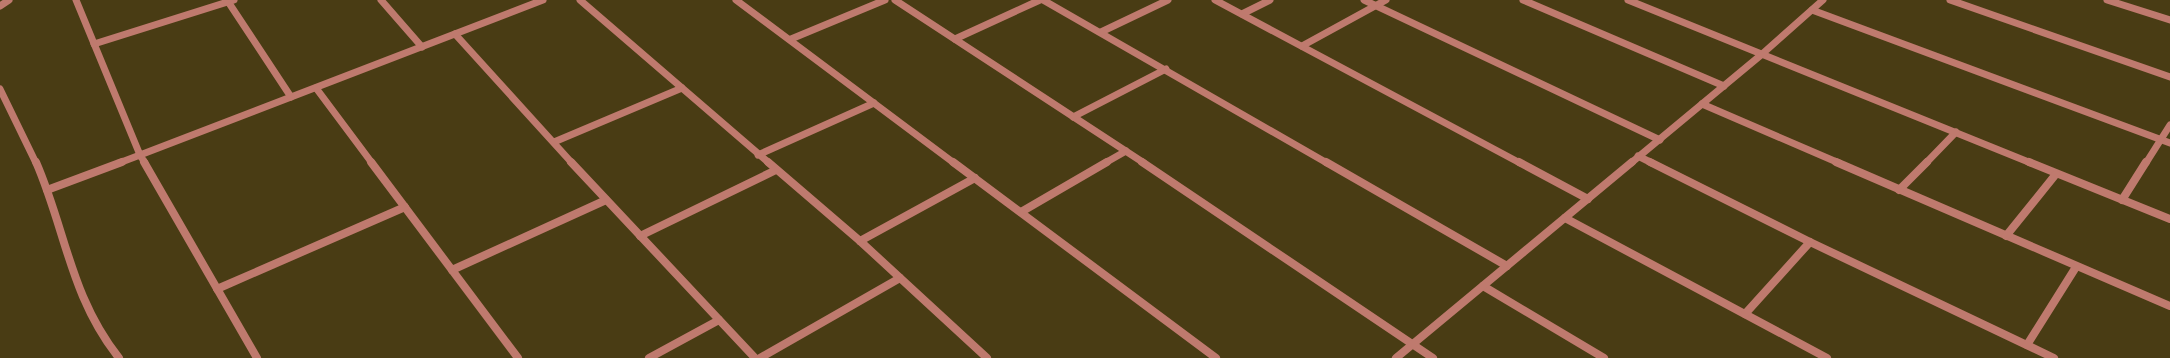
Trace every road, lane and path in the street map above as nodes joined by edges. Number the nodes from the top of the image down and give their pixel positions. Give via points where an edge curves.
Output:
1 (9, 0) edge
2 (76, 0) edge
3 (381, 0) edge
4 (543, 0) edge
5 (580, 0) edge
6 (736, 0) edge
7 (885, 0) edge
8 (895, 0) edge
9 (1041, 0) edge
10 (1168, 0) edge
11 (1215, 0) edge
12 (1270, 0) edge
13 (1364, 0) edge
14 (1386, 0) edge
15 (1523, 0) edge
16 (1628, 0) edge
17 (1950, 0) edge
18 (2108, 0) edge
19 (230, 1) edge
20 (1820, 1) edge
21 (1376, 5) junction
22 (0, 6) edge
23 (1812, 10) junction
24 (1242, 14) junction
25 (2170, 20) edge
26 (1101, 32) junction
27 (455, 34) junction
28 (955, 39) junction
29 (791, 40) junction
30 (94, 44) junction
31 (1302, 46) junction
32 (422, 47) junction
33 (1761, 55) junction
34 (1166, 69) junction
35 (2170, 77) edge
36 (1724, 86) junction
37 (316, 88) junction
38 (682, 88) junction
39 (0, 89) edge
40 (291, 97) junction
41 (874, 103) junction
42 (1702, 104) junction
43 (1073, 117) junction
44 (2170, 125) edge
45 (1956, 132) junction
46 (2161, 139) junction
47 (1660, 140) junction
48 (554, 142) junction
49 (2170, 143) edge
50 (1126, 151) junction
51 (140, 155) junction
52 (758, 156) junction
53 (1638, 156) junction
54 (776, 170) junction
55 (2056, 174) junction
56 (975, 178) junction
57 (47, 190) junction
58 (1899, 190) junction
59 (1588, 199) junction
60 (606, 200) junction
61 (2122, 200) junction
62 (405, 207) junction
63 (1021, 212) junction
64 (1565, 218) junction
65 (2170, 219) edge
66 (640, 236) junction
67 (2006, 236) junction
68 (860, 241) junction
69 (1810, 242) junction
70 (1507, 266) junction
71 (2076, 267) junction
72 (452, 270) junction
73 (900, 278) junction
74 (1483, 286) junction
75 (217, 289) junction
76 (2170, 306) edge
77 (1745, 314) junction
78 (718, 320) junction
79 (1412, 344) junction
80 (2027, 345) junction
81 (119, 358) edge
82 (257, 358) edge
83 (518, 358) edge
84 (649, 358) edge
85 (755, 358) edge
86 (760, 358) edge
87 (987, 358) edge
88 (1216, 358) edge
89 (1396, 358) edge
90 (1433, 358) edge
91 (1604, 358) edge
92 (1827, 358) edge
93 (2054, 358) edge

1 - 22 street
2 - 30 street
3 - 32 street
4 - 27 street
5 - 38 street
6 - 29 street
7 - 29 street
8 - 28 street
9 - 26 street
9 - 28 street
10 - 26 street
11 - 24 street
12 - 24 street
13 - 21 street
14 - 21 street
15 - 36 street
16 - 33 street
17 - 35 street
18 - 25 street
19 - 30 street
19 - 40 street
20 - 23 street
21 - 31 street
21 - 47 street
23 - 33 street
23 - 46 street
24 - 31 street
26 - 34 street
27 - 32 street
27 - 48 street
28 - 43 street
29 - 41 street
30 - 51 street
31 - 59 street
32 - 37 street
33 - 36 street
33 - 45 street
34 - 43 street
34 - 70 street
36 - 42 street
37 - 40 street
37 - 62 street
38 - 48 street
38 - 52 street
39 - 57 street
40 - 51 street
41 - 52 street
41 - 56 street
42 - 47 street
42 - 58 street
43 - 50 street
44 - 46 street
45 - 55 street
45 - 58 street
46 - 49 street
46 - 61 street
47 - 53 street
48 - 60 street
50 - 63 street
50 - 79 street
51 - 57 street
51 - 75 street
52 - 54 street
53 - 59 street
53 - 69 street
54 - 66 street
54 - 68 street
55 - 61 street
55 - 67 street
56 - 63 street
56 - 68 street
57 - 81 street via 68,260 95,326
58 - 67 street
59 - 64 street
60 - 66 street
60 - 72 street
61 - 65 street
62 - 72 street
62 - 75 street
63 - 88 street
64 - 70 street
64 - 77 street
66 - 78 street
67 - 71 street
68 - 73 street
69 - 77 street
69 - 80 street
70 - 74 street
71 - 76 street
71 - 80 street
72 - 83 street
73 - 86 street
73 - 87 street
74 - 79 street
74 - 91 street
75 - 82 street
77 - 92 street
78 - 84 street
78 - 85 street
79 - 89 street
79 - 90 street
80 - 93 street

